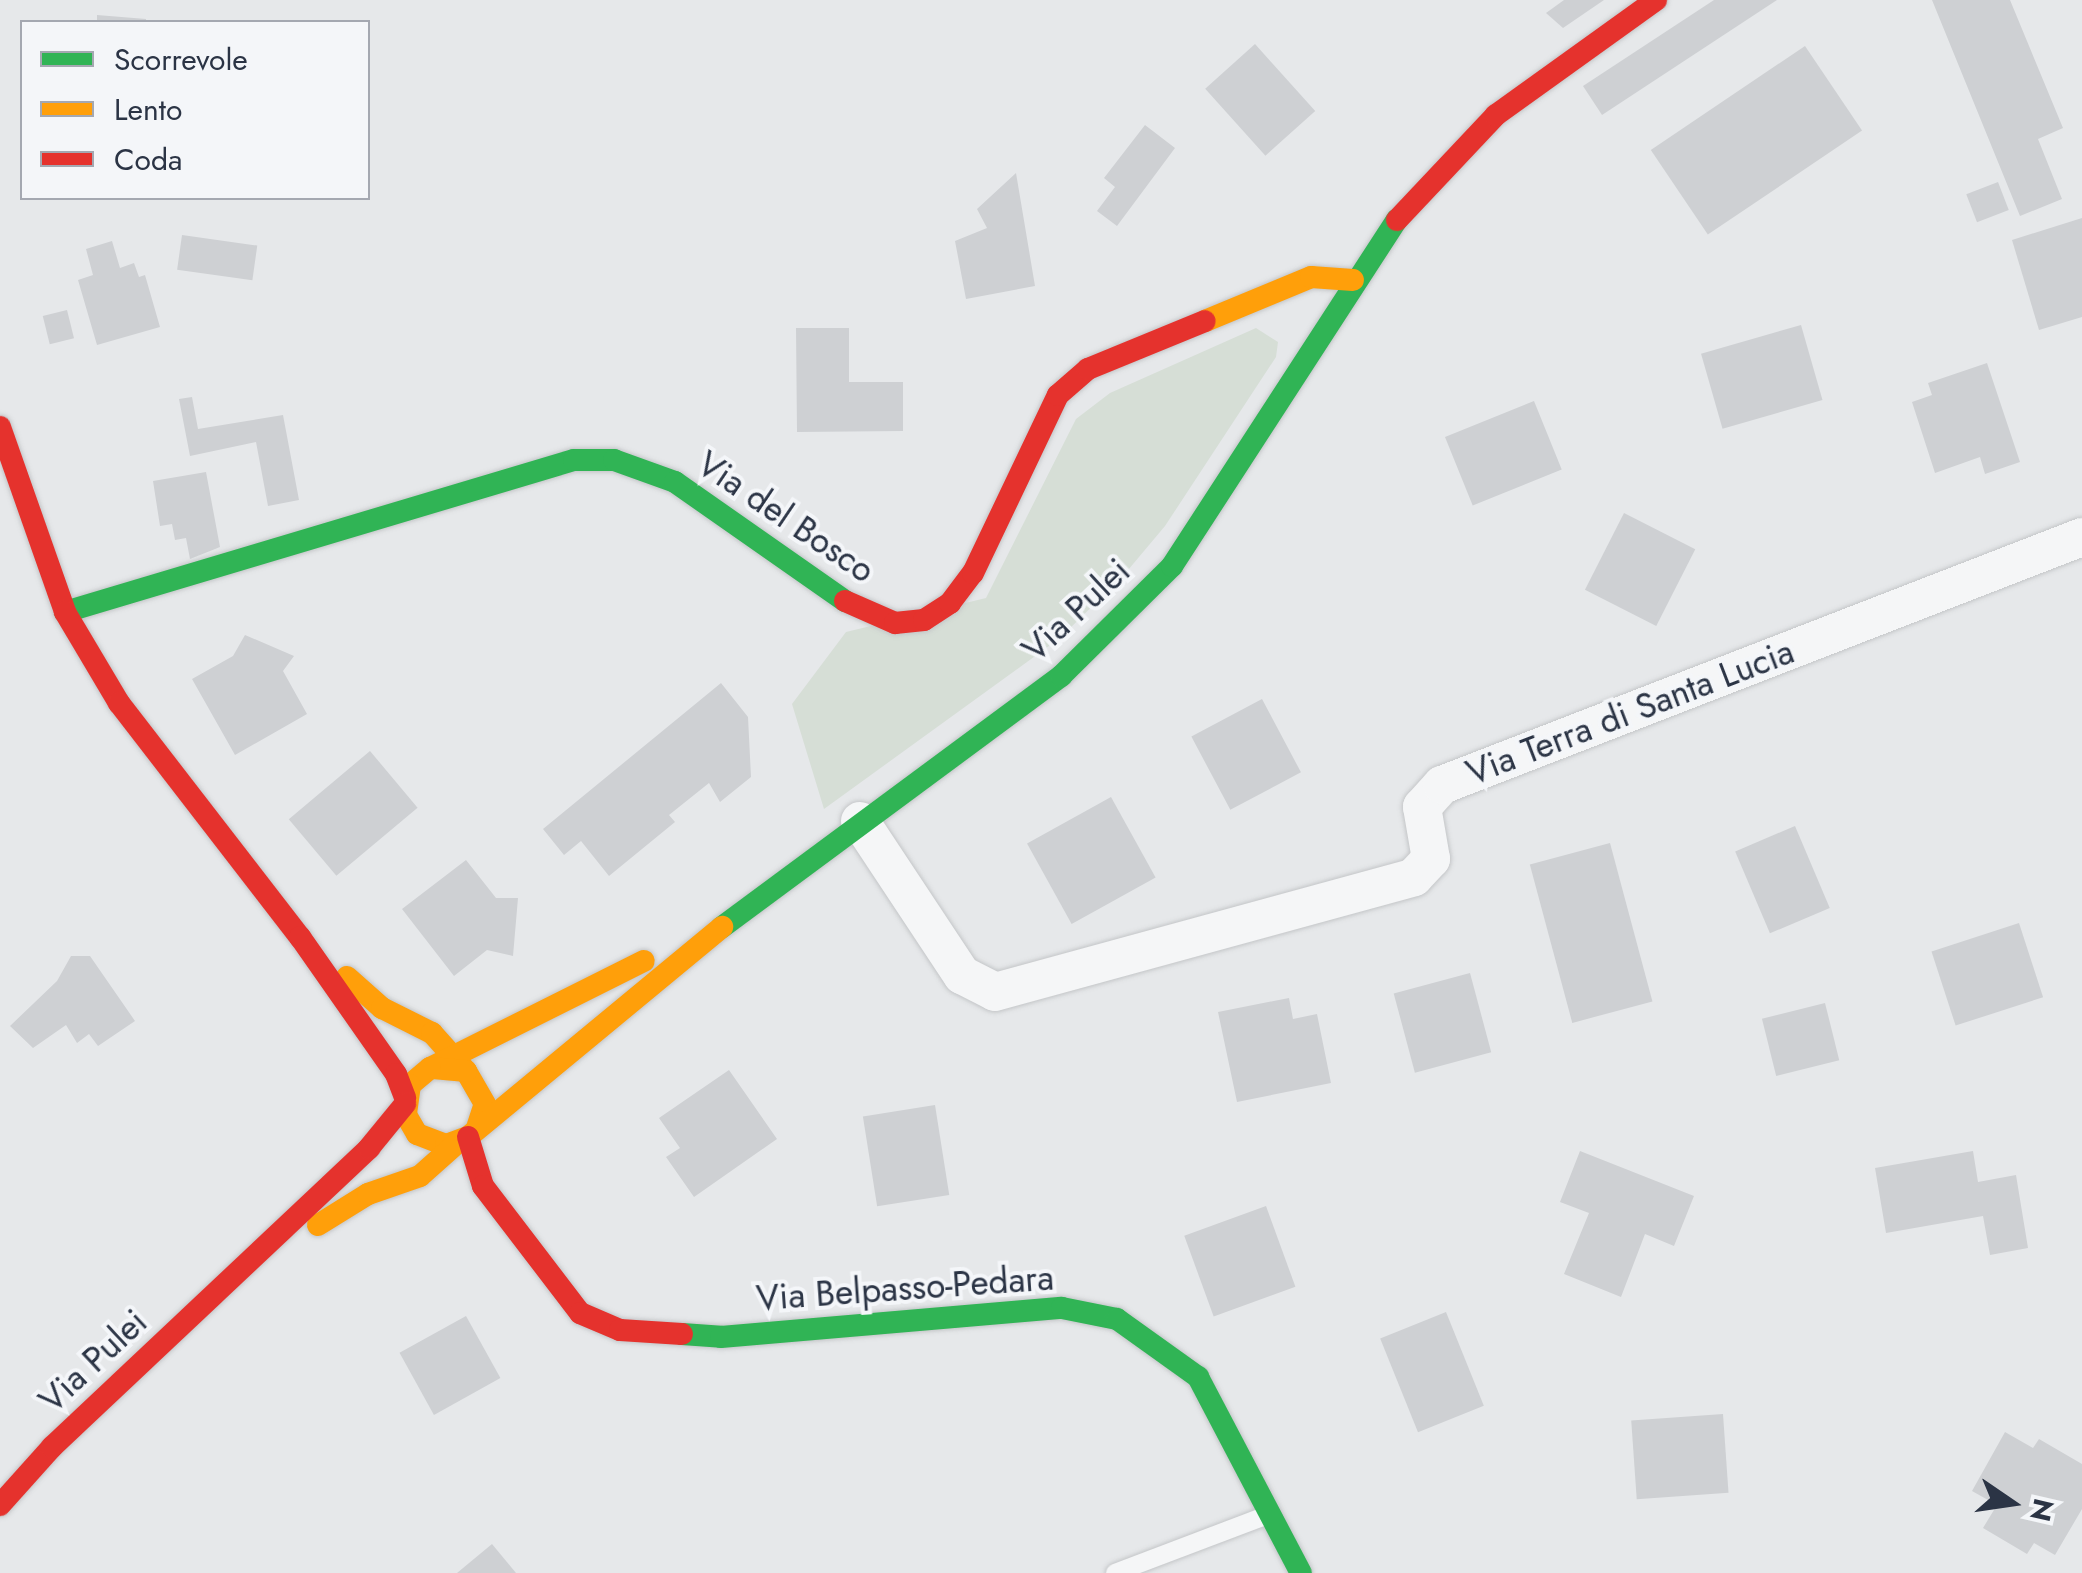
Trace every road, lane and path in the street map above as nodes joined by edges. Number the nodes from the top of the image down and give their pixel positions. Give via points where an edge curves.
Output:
1 (1656, 0) edge
2 (1353, 280) junction
3 (0, 427) edge
4 (12, 504) edge
5 (2082, 537) edge
6 (64, 612) junction
7 (860, 822) junction
8 (751, 903) junction
9 (300, 937) junction
10 (432, 1033) junction
11 (485, 1040) junction
12 (453, 1052) junction
13 (430, 1068) junction
14 (466, 1072) junction
15 (405, 1101) junction
16 (417, 1134) junction
17 (467, 1136) junction
18 (442, 1178) junction
19 (528, 1252) junction
20 (240, 1272) junction
21 (0, 1505) edge
22 (1270, 1514) junction
23 (1115, 1573) edge
24 (1301, 1573) edge

1 - 2 street via 1496,115 1419,190
2 - 6 street, Via del Bosco via 1311,277 1088,369 1058,396 1037,430 973,573 950,603 924,620 894,622 858,611 675,482 614,460 574,460 525,472
2 - 7 street, Via Pulei via 1282,406 1172,566 1061,676
3 - 4 street
4 - 6 street
5 - 7 street, Via Terra di Santa Lucia via 1442,785 1422,807 1431,859 1414,877 996,992 962,975
6 - 9 street via 119,703
7 - 8 street, Via Pulei
8 - 11 street via 531,1023
8 - 17 street
9 - 10 street via 382,1008
9 - 15 street via 396,1074
10 - 11 street
10 - 12 street
11 - 12 street
12 - 13 street
12 - 14 street
13 - 14 street
13 - 15 street
14 - 17 street via 485,1104
15 - 16 street
15 - 20 street via 368,1148
16 - 17 street via 436,1144
16 - 18 street
17 - 18 street
17 - 19 street via 483,1186
18 - 19 street
18 - 20 street via 368,1194
19 - 22 street, Via Belpasso-Pedara via 580,1312 620,1330 660,1336 1062,1308 1118,1319 1198,1378
20 - 21 street, Via Pulei
22 - 23 lane
22 - 24 street, Via Belpasso-Pedara

